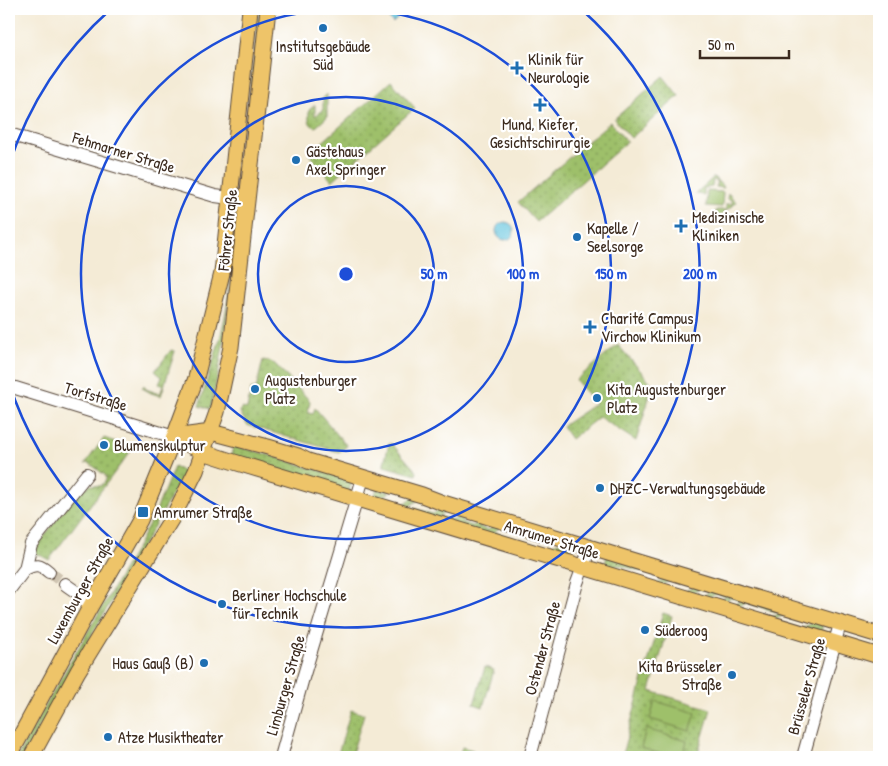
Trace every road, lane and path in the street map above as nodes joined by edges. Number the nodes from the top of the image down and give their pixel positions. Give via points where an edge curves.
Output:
1 (250, 9) edge
2 (268, 9) edge
3 (9, 134) edge
4 (230, 198) junction
5 (9, 386) edge
6 (211, 432) junction
7 (174, 437) junction
8 (203, 452) junction
9 (87, 474) dead end
10 (363, 478) junction
11 (356, 499) junction
12 (590, 548) junction
13 (582, 567) junction
14 (25, 569) junction
15 (49, 572) tunnel mouth
16 (64, 584) tunnel mouth
17 (9, 590) edge
18 (89, 609) junction
19 (840, 624) junction
20 (879, 635) edge
21 (835, 642) junction
22 (879, 656) edge
23 (9, 757) edge
24 (31, 757) edge
25 (281, 757) edge
26 (530, 757) edge
27 (803, 757) edge

1 - 4 main road, Föhrer Straße
2 - 6 main road, Föhrer Straße via 231,347
3 - 4 street, Fehmarner Straße
4 - 7 main road, Föhrer Straße via 222,273 196,378
5 - 7 street, Torfstraße
6 - 7 main road, Amrumer Straße
6 - 8 main road, Föhrer Straße
6 - 10 main road, Amrumer Straße via 276,449
7 - 8 main road, Amrumer Straße
7 - 18 main road, Luxemburger Straße via 140,520
8 - 11 main road, Amrumer Straße
8 - 24 main road via 175,513 78,671
9 - 14 street via 31,544
10 - 11 street, Limburger Straße
10 - 12 main road, Amrumer Straße
11 - 13 main road, Amrumer Straße
11 - 25 street, Limburger Straße
12 - 13 street, Ostender Straße
12 - 19 main road, Amrumer Straße
13 - 21 main road, Amrumer Straße
13 - 26 street, Ostender Straße
14 - 15 street via 34,564
14 - 17 street
16 - 18 street via 83,597
18 - 23 main road, Luxemburger Straße
19 - 20 main road, Amrumer Straße
19 - 21 street, Brüsseler Straße
21 - 22 main road, Amrumer Straße
21 - 27 street, Brüsseler Straße

